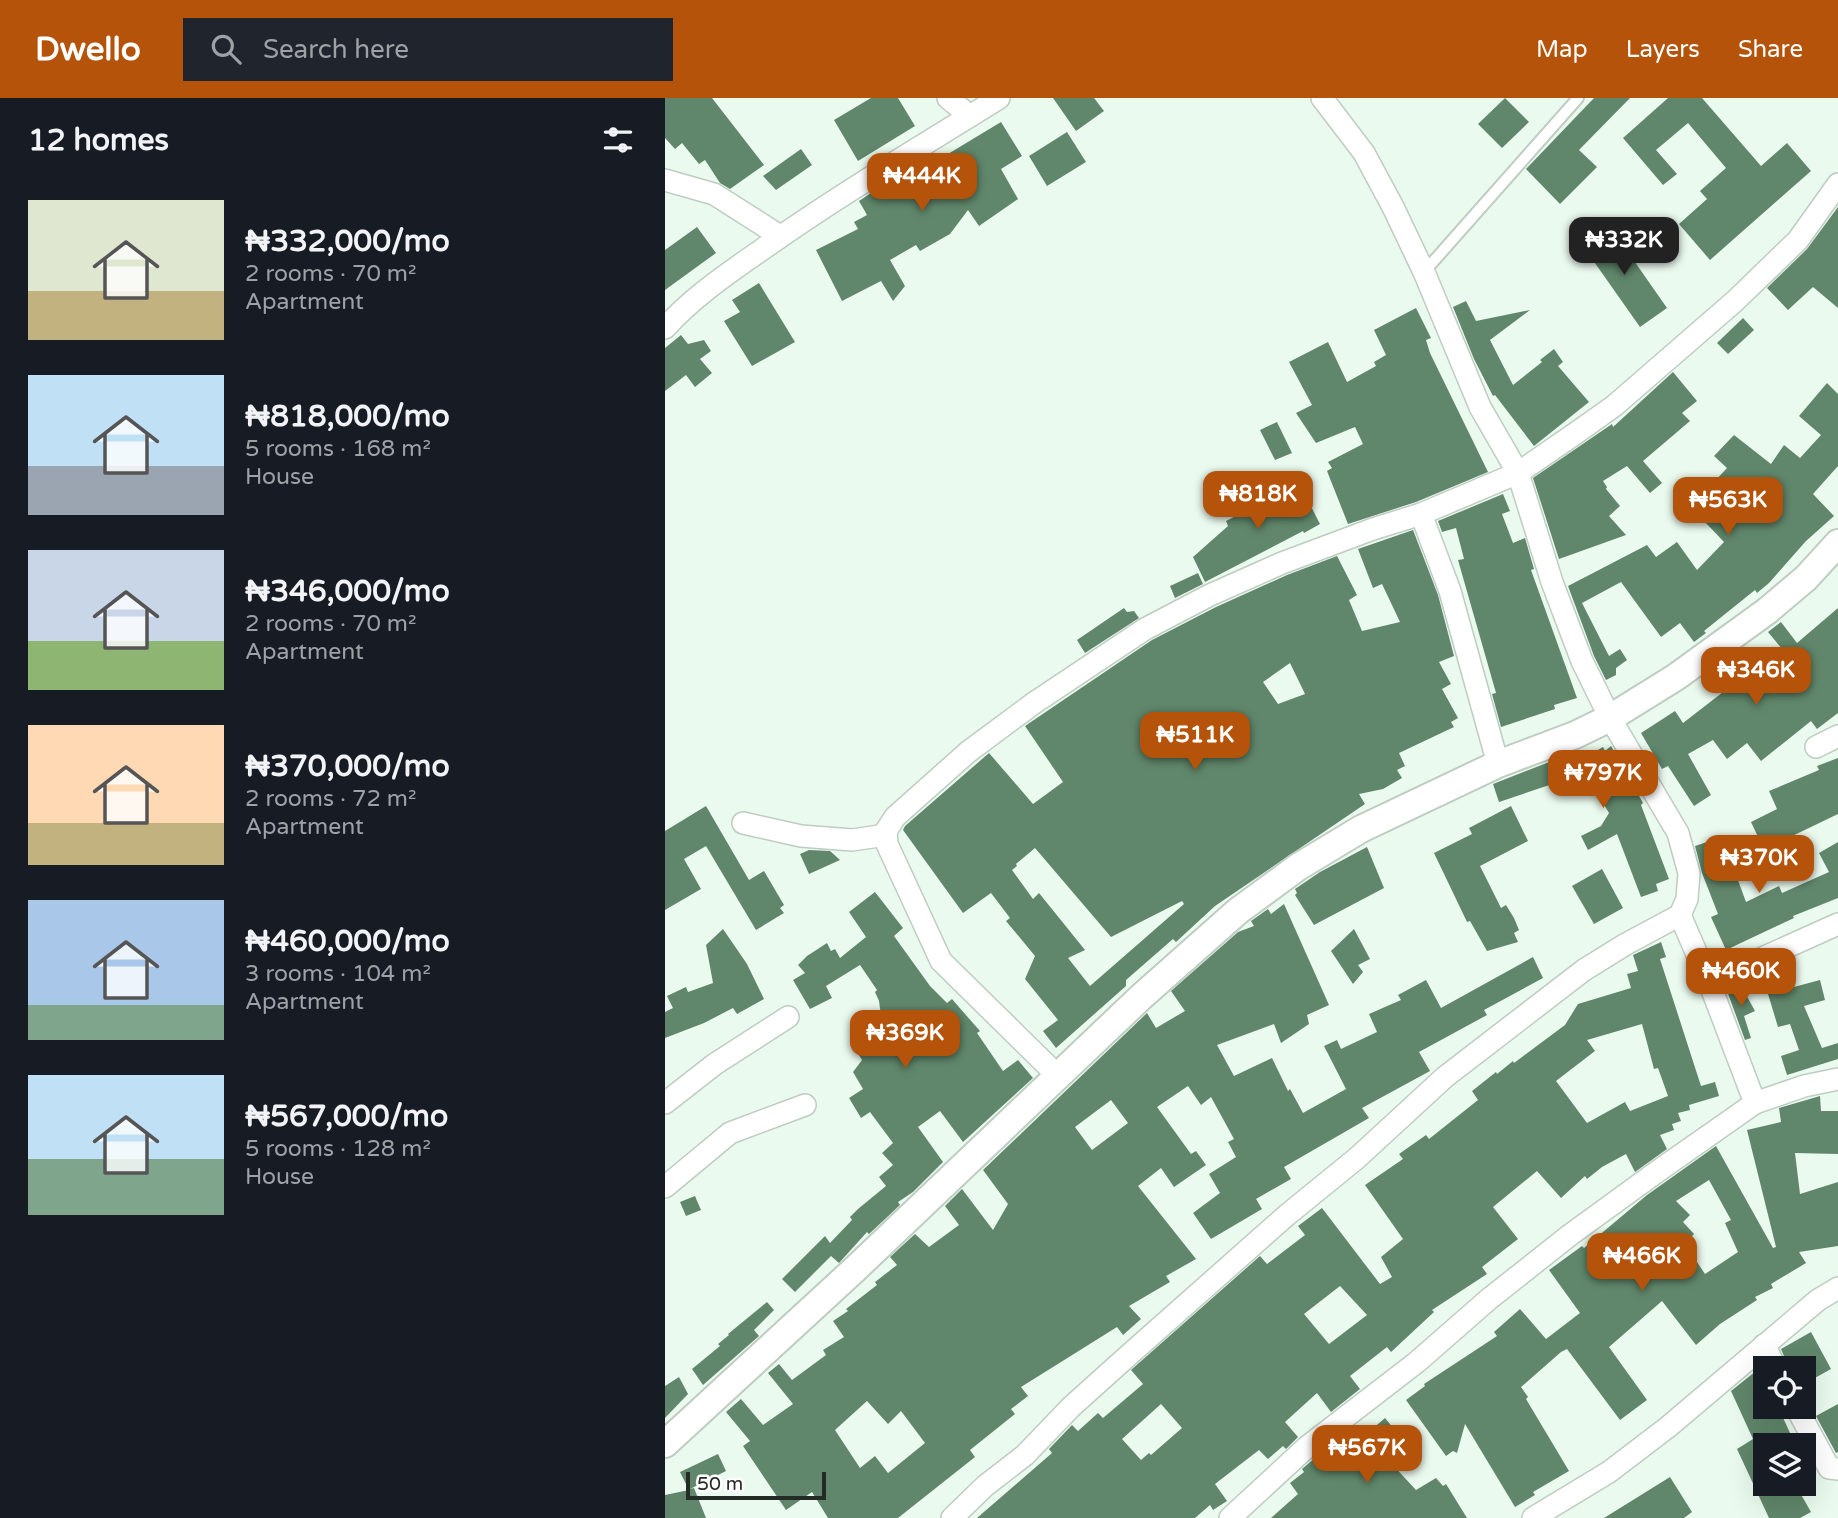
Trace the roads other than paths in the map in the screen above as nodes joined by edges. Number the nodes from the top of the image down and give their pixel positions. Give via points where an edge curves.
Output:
1 (948, 98) edge
2 (999, 98) edge
3 (1322, 98) edge
4 (1578, 98) edge
5 (970, 116) junction
6 (665, 180) edge
7 (1838, 184) edge
8 (781, 236) junction
9 (1424, 272) junction
10 (665, 328) edge
11 (1518, 473) junction
12 (1421, 514) junction
13 (1838, 542) edge
14 (1610, 718) junction
15 (1838, 736) edge
16 (1816, 747) dead end
17 (1498, 764) junction
18 (743, 823) dead end
19 (886, 835) junction
20 (1680, 915) junction
21 (1838, 924) edge
22 (1710, 982) junction
23 (787, 1017) dead end
24 (1059, 1077) junction
25 (1838, 1079) edge
26 (665, 1103) edge
27 (1755, 1103) junction
28 (805, 1105) dead end
29 (665, 1187) edge
30 (1838, 1288) edge
31 (1764, 1345) junction
32 (1770, 1356) edge
33 (1802, 1419) edge
34 (665, 1444) edge
35 (1838, 1469) edge
36 (952, 1518) edge
37 (1230, 1518) edge
38 (1533, 1518) edge

1 - 5 street
2 - 5 street
3 - 9 street via 1364,153
4 - 9 lane
5 - 8 street
6 - 8 street via 714,194
7 - 11 street via 1798,240 1735,301 1613,406
8 - 10 street via 711,286
9 - 11 street via 1480,407
11 - 12 street
11 - 14 street via 1552,582
12 - 17 street via 1450,591
12 - 19 street via 1282,563 1145,629 968,752 895,817
13 - 14 street via 1806,578 1767,611
14 - 17 street
14 - 20 street via 1685,852 1687,899
15 - 16 street
17 - 24 street via 1371,824 1298,867 1238,911 1140,997
18 - 19 street via 801,836 852,840
19 - 24 street via 941,961
20 - 22 street
20 - 36 street via 1584,970 1445,1077
21 - 22 street
22 - 27 street
23 - 26 street
24 - 34 street
25 - 27 street
27 - 37 street via 1509,1283 1308,1446
28 - 29 street via 730,1133
30 - 31 street
31 - 32 street
31 - 38 street via 1609,1472
33 - 35 street via 1829,1468

